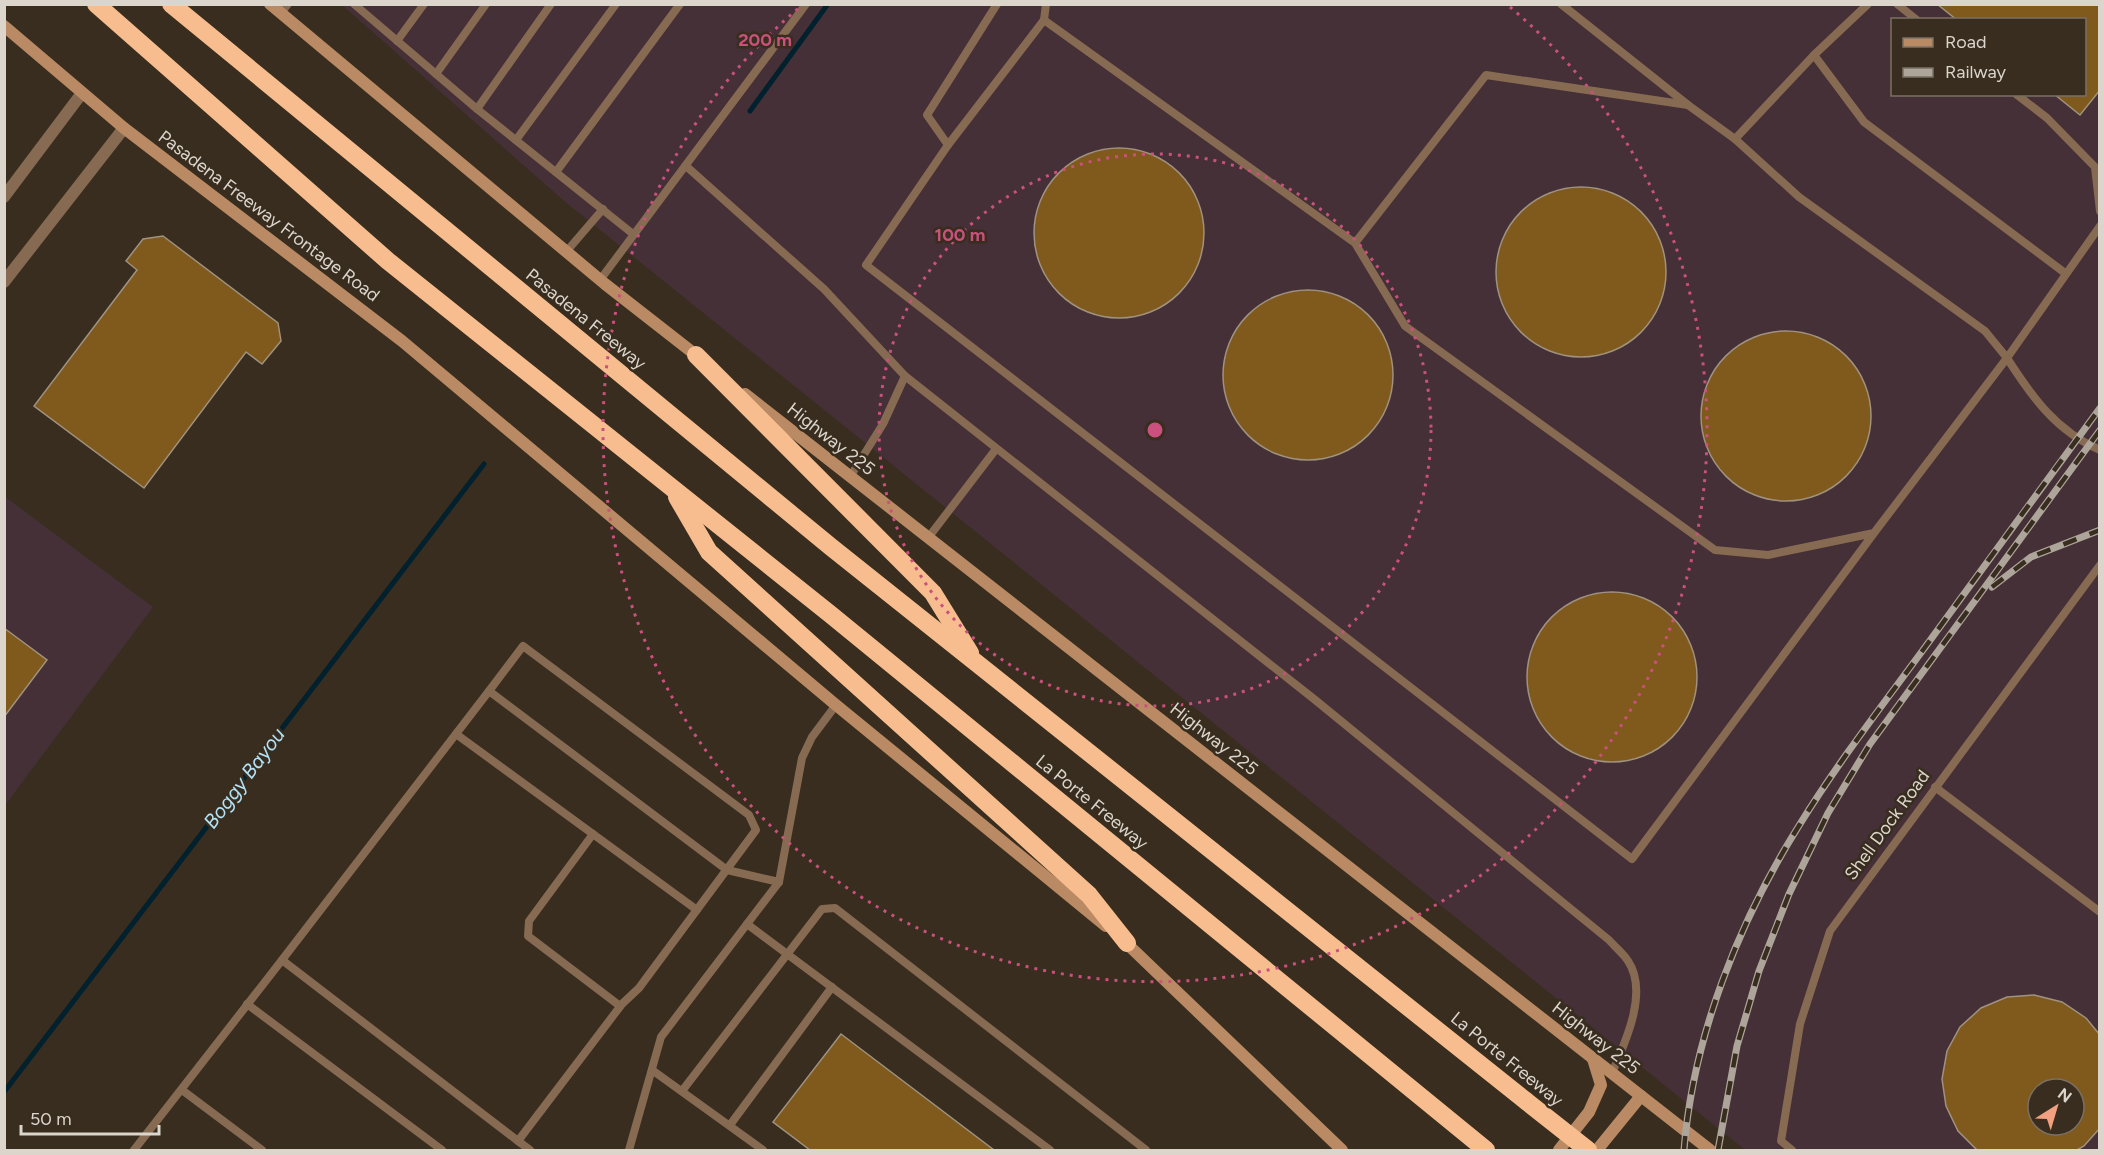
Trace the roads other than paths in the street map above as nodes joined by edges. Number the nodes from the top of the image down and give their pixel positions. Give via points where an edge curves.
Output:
1 (96, 4) edge
2 (171, 4) edge
3 (270, 4) edge
4 (354, 4) edge
5 (424, 4) edge
6 (486, 4) edge
7 (551, 4) edge
8 (615, 4) edge
9 (680, 4) edge
10 (806, 4) edge
11 (997, 4) edge
12 (1046, 4) edge
13 (1561, 4) edge
14 (1868, 4) edge
15 (1897, 4) edge
16 (284, 9) edge
17 (1914, 18) edge
18 (1044, 20) junction
19 (4, 26) edge
20 (397, 41) junction
21 (1814, 55) junction
22 (436, 74) junction
23 (82, 93) junction
24 (2019, 96) edge
25 (1688, 105) junction
26 (477, 108) junction
27 (124, 128) junction
28 (516, 140) junction
29 (1735, 140) junction
30 (948, 145) junction
31 (686, 166) junction
32 (2098, 166) edge
33 (556, 172) junction
34 (4, 197) edge
35 (603, 209) junction
36 (2100, 211) edge
37 (2100, 226) edge
38 (633, 234) junction
39 (1355, 243) junction
40 (566, 252) junction
41 (2065, 273) junction
42 (600, 280) junction
43 (4, 282) edge
44 (696, 355) junction
45 (2007, 358) junction
46 (905, 375) junction
47 (996, 449) junction
48 (2100, 450) edge
49 (850, 477) junction
50 (672, 487) junction
51 (1874, 533) junction
52 (928, 538) junction
53 (2100, 565) edge
54 (977, 664) junction
55 (489, 691) junction
56 (836, 705) junction
57 (456, 734) junction
58 (1935, 788) junction
59 (593, 834) junction
60 (727, 870) junction
61 (779, 882) junction
62 (697, 910) junction
63 (2100, 912) edge
64 (747, 924) junction
65 (1127, 943) junction
66 (787, 953) junction
67 (282, 960) junction
68 (832, 987) junction
69 (248, 1004) junction
70 (620, 1006) junction
71 (1593, 1059) junction
72 (652, 1070) junction
73 (1612, 1073) junction
74 (182, 1090) junction
75 (682, 1091) junction
76 (1641, 1096) junction
77 (730, 1125) junction
78 (518, 1141) junction
79 (134, 1150) edge
80 (262, 1150) edge
81 (442, 1150) edge
82 (530, 1150) edge
83 (629, 1150) edge
84 (763, 1150) edge
85 (1050, 1150) edge
86 (1146, 1150) edge
87 (1342, 1150) edge
88 (1485, 1150) edge
89 (1559, 1150) edge
90 (1588, 1150) edge
91 (1597, 1150) edge
92 (1710, 1150) edge
93 (1792, 1150) edge

1 - 50 highway via 388,261
2 - 54 highway, Pasadena Freeway
3 - 16 main road
4 - 20 lane
5 - 20 lane
6 - 22 lane
7 - 26 lane
8 - 28 lane
9 - 33 lane
10 - 31 lane
11 - 30 lane via 927,115
12 - 18 lane
13 - 25 lane
14 - 21 lane
15 - 17 lane
16 - 40 main road
18 - 30 lane
18 - 39 lane
19 - 23 main road, Pasadena Freeway Frontage Road
20 - 22 lane
21 - 29 lane
21 - 41 lane via 1864,122
22 - 26 lane
23 - 27 main road, Pasadena Freeway Frontage Road
23 - 34 street
24 - 32 lane
25 - 29 lane
25 - 39 lane via 1486,75
26 - 28 lane
27 - 43 street
27 - 56 main road, Pasadena Freeway Frontage Road via 402,341
28 - 33 lane
29 - 45 lane via 1799,197 1985,331
30 - 51 lane via 866,265 1632,859
31 - 38 lane
31 - 46 lane via 824,289
32 - 36 lane
33 - 35 lane
35 - 38 lane
35 - 40 lane
37 - 41 lane
38 - 42 lane
39 - 51 lane via 1405,326 1715,550 1768,555
40 - 42 main road
41 - 45 lane
42 - 44 main road
44 - 49 main road, Highway 225
44 - 54 highway via 933,593
45 - 48 lane via 2034,401 2076,439
45 - 51 lane
46 - 47 lane
46 - 49 lane via 883,424
47 - 52 lane
47 - 73 lane via 1314,699 1609,940 1629,962 1635,979 1634,1018
49 - 52 main road, Highway 225
50 - 65 highway via 709,552 1089,895
50 - 88 highway, La Porte Freeway
52 - 71 main road, Highway 225
53 - 58 lane, Shell Dock Road
54 - 90 highway, La Porte Freeway, bridge
55 - 57 lane
55 - 60 lane
55 - 60 lane via 523,646 749,815 756,830
56 - 61 lane via 812,737 802,759
56 - 65 main road
57 - 59 lane
57 - 67 lane
58 - 63 lane
58 - 93 lane, Shell Dock Road via 1830,930 1800,1024 1781,1141
59 - 62 lane
59 - 70 lane via 529,921 528,936
60 - 61 lane
60 - 62 lane
61 - 64 lane
62 - 70 lane via 639,988
64 - 66 lane
64 - 72 lane via 661,1037
65 - 87 main road
66 - 68 lane
66 - 75 lane
66 - 86 lane via 822,909 835,908
67 - 69 lane
67 - 78 lane
68 - 77 lane
68 - 85 lane
69 - 74 lane
69 - 81 lane
70 - 78 lane
71 - 73 main road, Highway 225
71 - 89 main road via 1600,1085 1589,1112
72 - 75 lane
72 - 83 lane
73 - 76 main road, Highway 225
74 - 79 lane
74 - 80 lane
75 - 77 lane
76 - 91 main road
76 - 92 main road, Highway 225
77 - 84 lane
78 - 82 lane

